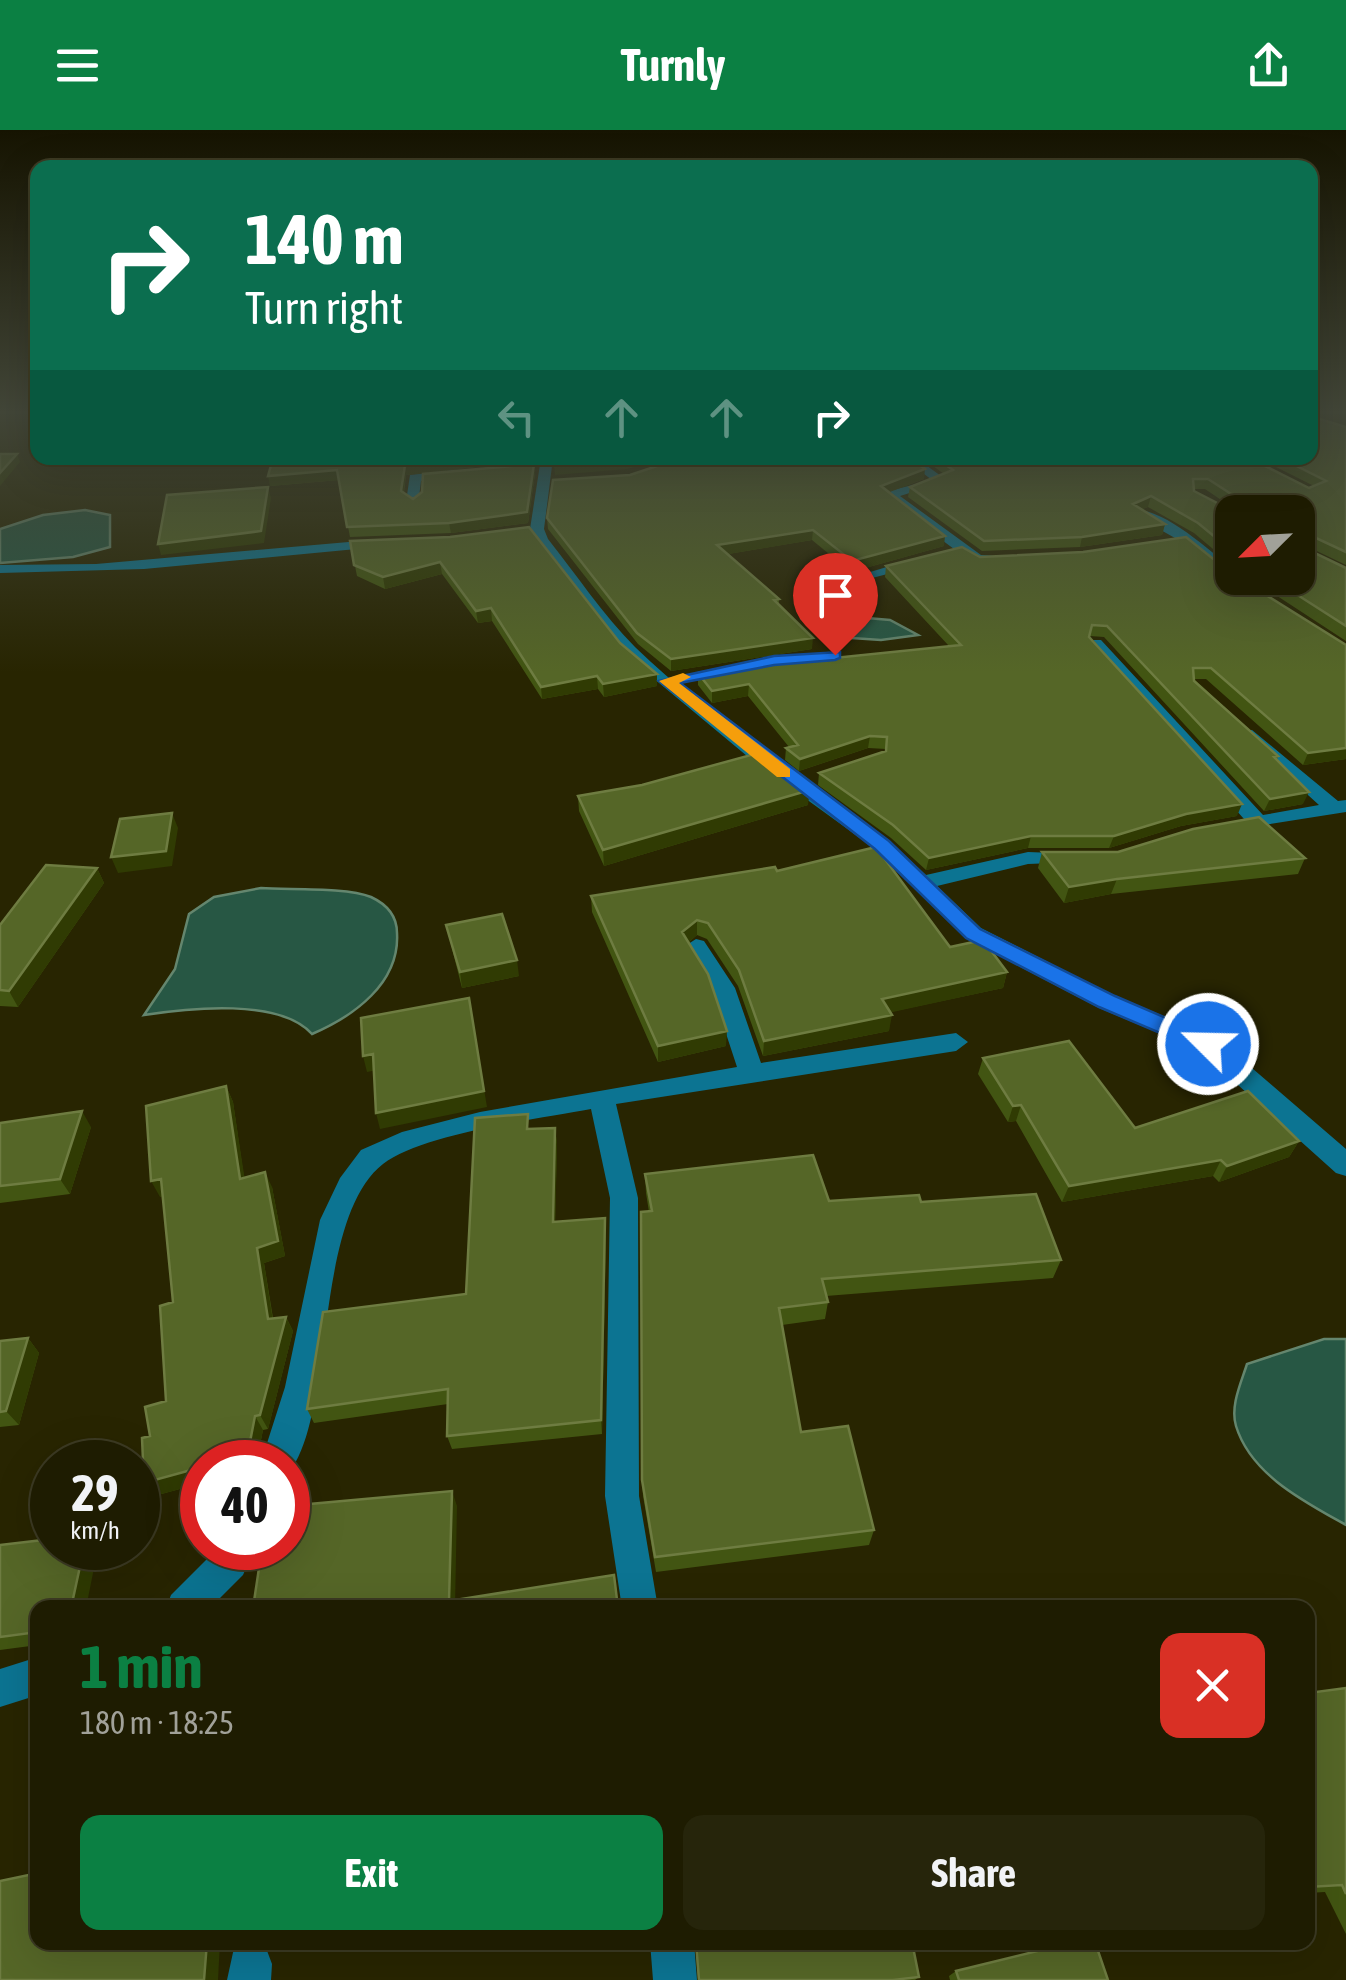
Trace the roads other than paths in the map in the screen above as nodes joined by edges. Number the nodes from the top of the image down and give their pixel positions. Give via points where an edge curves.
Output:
1 (534, 499) edge
2 (896, 499) edge
3 (1140, 513) edge
4 (1187, 538) junction
5 (392, 543) edge
6 (1156, 543) edge
7 (964, 548) junction
8 (947, 553) edge
9 (930, 558) edge
10 (1012, 558) edge
11 (1215, 561) edge
12 (0, 569) edge
13 (861, 577) edge
14 (1095, 643) edge
15 (1238, 723) edge
16 (828, 772) edge
17 (796, 782) junction
18 (1340, 807) edge
19 (1258, 822) junction
20 (1220, 829) edge
21 (1095, 858) edge
22 (921, 882) junction
23 (696, 946) edge
24 (956, 1042) dead end
25 (751, 1072) junction
26 (601, 1097) junction
27 (1346, 1165) edge
28 (289, 1440) edge
29 (222, 1570) edge
30 (192, 1600) edge
31 (639, 1600) edge
32 (30, 1679) edge
33 (0, 1688) edge
34 (673, 1950) edge
35 (675, 1980) edge

1 - 17 street via 528,531 629,650 676,679
2 - 7 street
3 - 4 street
4 - 6 street
4 - 11 street
5 - 12 street via 293,547 79,572
7 - 8 street
7 - 10 street via 978,560
9 - 13 street
14 - 19 street
15 - 18 street
16 - 17 street
17 - 22 street
18 - 19 street
19 - 20 street
21 - 22 street via 1028,858
22 - 27 street via 973,933 1107,1002 1208,1044
23 - 25 street via 722,988
24 - 25 street
25 - 26 street
26 - 28 street via 423,1136 372,1156 333,1216
26 - 31 street via 624,1198 622,1496
29 - 30 street
32 - 33 street
34 - 35 street

